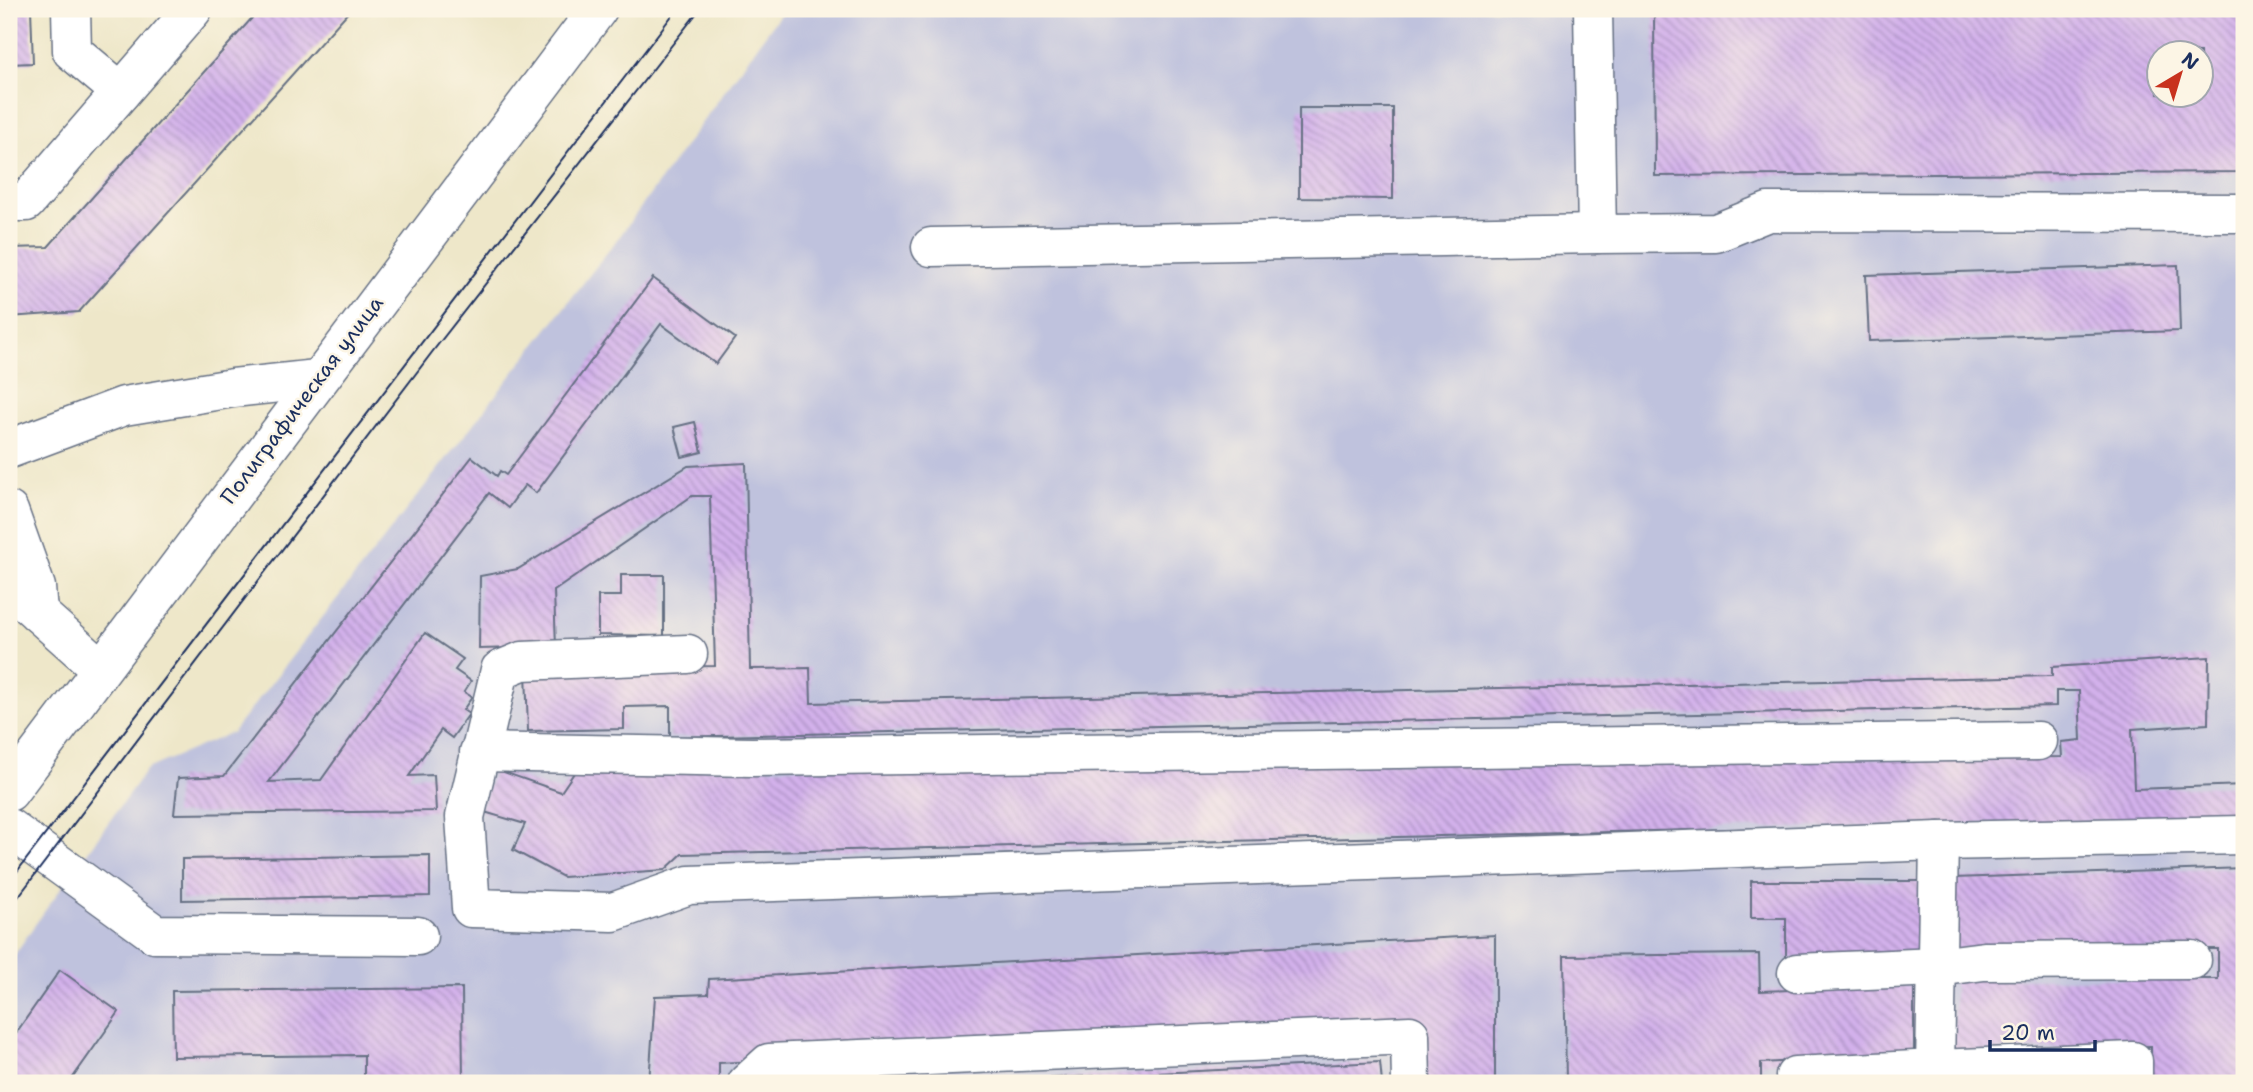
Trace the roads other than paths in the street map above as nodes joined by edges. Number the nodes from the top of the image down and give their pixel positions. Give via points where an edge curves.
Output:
1 (71, 9) edge
2 (193, 9) edge
3 (598, 9) edge
4 (1593, 9) edge
5 (121, 92) junction
6 (9, 202) edge
7 (2244, 213) edge
8 (1597, 234) junction
9 (931, 247) dead end
10 (317, 379) junction
11 (9, 449) edge
12 (9, 511) edge
13 (9, 587) edge
14 (38, 613) junction
15 (688, 654) dead end
16 (100, 668) junction
17 (2038, 741) dead end
18 (479, 752) junction
19 (9, 792) edge
20 (9, 828) edge
21 (2244, 835) edge
22 (1939, 841) junction
23 (418, 936) dead end
24 (2192, 960) dead end
25 (1937, 967) junction
26 (1797, 973) dead end
27 (1935, 1069) junction
28 (1795, 1076) dead end
29 (747, 1083) edge
30 (1411, 1083) edge
31 (2133, 1083) edge

1 - 5 street via 72,51
2 - 5 street
3 - 10 street, Полиграфическая улица
4 - 8 street
5 - 6 street via 26,202
7 - 8 street via 1768,212 1716,233
8 - 9 street
10 - 11 street via 124,407
10 - 16 street, Полиграфическая улица
12 - 14 street via 37,587
13 - 14 street
14 - 16 street
15 - 18 street via 522,661 500,670
16 - 19 street, Полиграфическая улица
17 - 18 street via 752,757
18 - 22 street via 465,817 471,908 613,912 689,886
20 - 23 street via 155,934
21 - 22 street
22 - 25 street
24 - 25 street via 1984,961
25 - 26 street
25 - 27 street
27 - 28 street
27 - 31 street via 2133,1061
29 - 30 street via 769,1062 1410,1035

